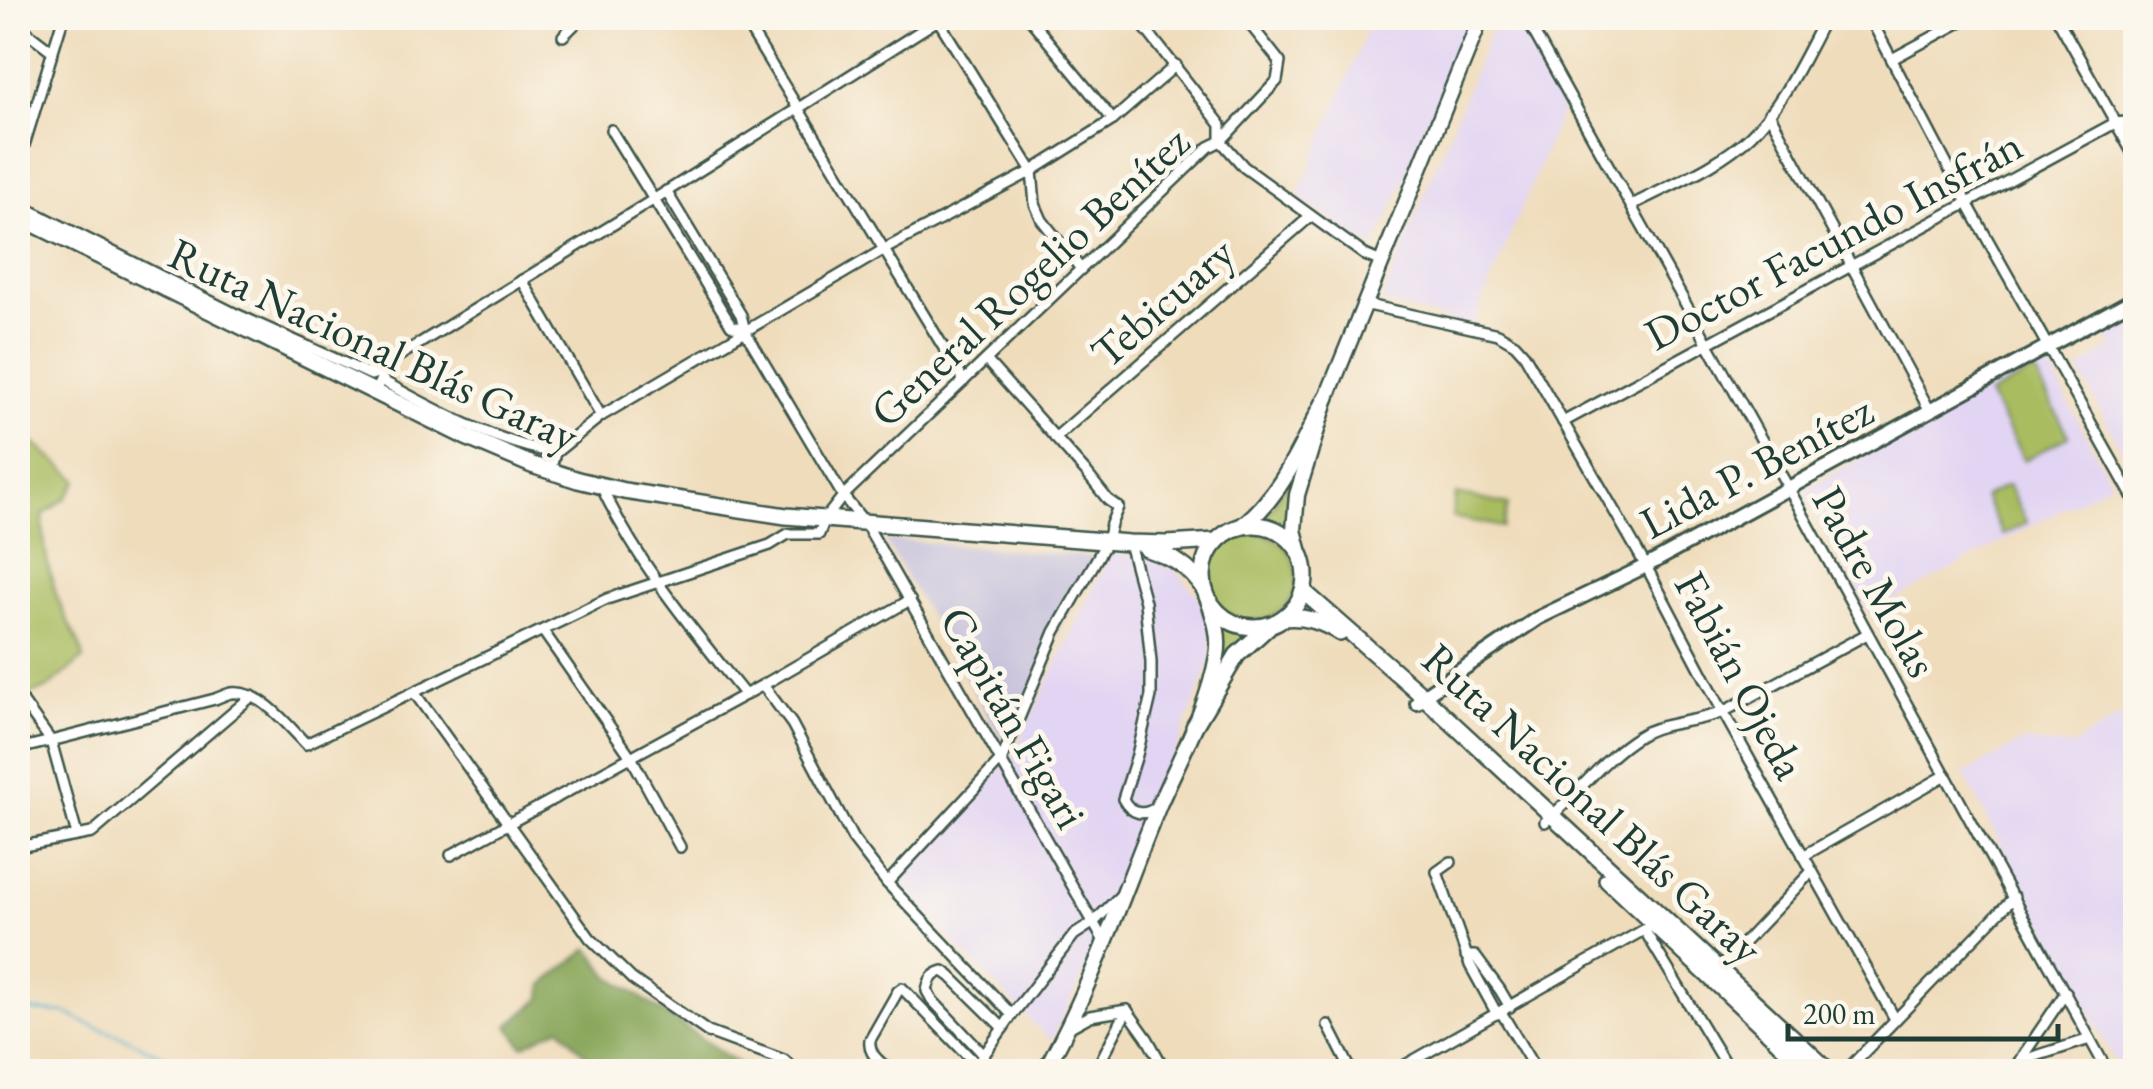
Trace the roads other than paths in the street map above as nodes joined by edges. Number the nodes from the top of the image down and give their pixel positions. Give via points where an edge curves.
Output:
1 (63, 18) edge
2 (580, 18) edge
3 (743, 18) edge
4 (939, 18) edge
5 (1029, 18) edge
6 (1137, 18) edge
7 (1245, 18) edge
8 (1481, 18) edge
9 (1526, 18) edge
10 (1825, 18) edge
11 (1870, 18) edge
12 (1968, 18) edge
13 (2057, 18) edge
14 (18, 25) edge
15 (563, 36) dead end
16 (52, 51) junction
17 (1892, 58) junction
18 (1176, 64) junction
19 (798, 106) junction
20 (1769, 113) junction
21 (1113, 120) junction
22 (2136, 121) edge
23 (2115, 123) junction
24 (611, 130) dead end
25 (1221, 141) junction
26 (2136, 159) edge
27 (18, 166) edge
28 (1032, 171) junction
29 (666, 191) junction
30 (18, 199) edge
31 (653, 200) junction
32 (1967, 203) junction
33 (1632, 206) junction
34 (18, 216) edge
35 (1311, 216) junction
36 (882, 250) junction
37 (1381, 262) junction
38 (1851, 265) junction
39 (1082, 268) junction
40 (522, 280) junction
41 (2136, 298) edge
42 (1364, 304) junction
43 (745, 331) junction
44 (1707, 343) junction
45 (2048, 346) junction
46 (986, 360) junction
47 (380, 381) junction
48 (964, 381) junction
49 (1327, 397) junction
50 (1930, 411) junction
51 (600, 416) junction
52 (1563, 422) junction
53 (1055, 438) junction
54 (555, 454) junction
55 (550, 471) junction
56 (601, 486) junction
57 (1789, 489) junction
58 (843, 496) junction
59 (2136, 503) edge
60 (825, 519) junction
61 (866, 524) junction
62 (1241, 526) junction
63 (1108, 541) junction
64 (1217, 541) junction
65 (1128, 543) junction
66 (1300, 553) junction
67 (1646, 566) junction
68 (656, 584) junction
69 (1303, 591) junction
70 (1206, 593) junction
71 (910, 600) junction
72 (1278, 621) junction
73 (543, 631) junction
74 (1866, 634) junction
75 (763, 685) junction
76 (414, 692) junction
77 (745, 695) junction
78 (18, 696) edge
79 (252, 696) junction
80 (1420, 700) junction
81 (1722, 712) junction
82 (1194, 727) junction
83 (50, 741) junction
84 (18, 749) edge
85 (631, 757) junction
86 (1002, 759) junction
87 (1946, 775) junction
88 (1159, 806) junction
89 (1549, 818) junction
90 (508, 824) junction
91 (78, 835) junction
92 (18, 847) edge
93 (680, 847) dead end
94 (451, 855) dead end
95 (1803, 856) junction
96 (1451, 862) dead end
97 (1812, 871) junction
98 (886, 883) junction
99 (1126, 890) junction
100 (2014, 897) junction
101 (1094, 922) junction
102 (1653, 924) junction
103 (1105, 943) junction
104 (1718, 969) junction
105 (2066, 992) junction
106 (1127, 1010) junction
107 (1503, 1011) junction
108 (1012, 1014) junction
109 (1895, 1019) junction
110 (1328, 1025) dead end
111 (1003, 1028) junction
112 (1068, 1028) junction
113 (2090, 1039) junction
114 (984, 1055) junction
115 (2020, 1061) junction
116 (974, 1068) edge
117 (1725, 1070) edge
118 (797, 1072) edge
119 (891, 1072) edge
120 (1044, 1072) edge
121 (1095, 1072) edge
122 (1166, 1072) edge
123 (1352, 1072) edge
124 (1393, 1072) edge
125 (1537, 1072) edge
126 (1811, 1072) edge
127 (1830, 1072) edge
128 (1845, 1072) edge
129 (2010, 1072) edge
130 (2108, 1072) edge

1 - 16 street
2 - 15 street
3 - 19 street
4 - 19 street
4 - 28 street
5 - 21 street
6 - 18 street
7 - 25 street, General Rogelio Benítez via 1280,62 1277,81
8 - 37 main road
9 - 33 street, Padre Molas
10 - 20 street
11 - 17 street
12 - 17 street
13 - 23 street
14 - 16 street
16 - 27 street
17 - 32 street
18 - 21 street
18 - 25 street via 1221,126
19 - 29 street
19 - 36 street
20 - 33 street via 1725,156
20 - 38 street
21 - 28 street
22 - 23 street, Doctor Facundo Insfrán
23 - 26 street
23 - 32 street, Doctor Facundo Insfrán
24 - 31 street
25 - 35 street
25 - 39 street, General Rogelio Benítez
28 - 36 street
28 - 39 street via 1038,212
29 - 31 street
29 - 43 street
30 - 47 street via 24,208
31 - 40 street
31 - 43 street via 731,325
32 - 38 street, Doctor Facundo Insfrán
32 - 45 street
33 - 44 street, Padre Molas
34 - 47 highway, Ruta Nacional Blás Garay
35 - 37 street
35 - 53 street, Tebicuary
36 - 43 street
36 - 48 street
37 - 42 main road
38 - 44 street, Doctor Facundo Insfrán
38 - 50 street
39 - 46 street, General Rogelio Benítez
40 - 47 street via 394,358
40 - 51 street
41 - 45 street, Lida P. Benítez
42 - 49 main road
42 - 52 street, Fabián Ojeda via 1498,334 1515,344
43 - 51 street
43 - 58 street, Capitán Figari
44 - 52 street, Doctor Facundo Insfrán
44 - 57 street, Padre Molas
45 - 50 street, Lida P. Benítez
45 - 59 street
46 - 48 street, General Rogelio Benítez
46 - 53 street
47 - 54 street via 462,424
47 - 55 highway, Ruta Nacional Blás Garay via 466,437
48 - 58 street, General Rogelio Benítez
49 - 62 highway via 1273,496
49 - 66 main road via 1297,495
50 - 57 street, Lida P. Benítez
51 - 54 street
52 - 67 street, Fabián Ojeda
53 - 63 street via 1118,507
54 - 55 street
55 - 56 highway, Ruta Nacional Blás Garay
56 - 60 highway, Ruta Nacional Blás Garay
56 - 68 street
57 - 67 street, Lida P. Benítez
57 - 74 street, Padre Molas
58 - 60 street, General Rogelio Benítez
58 - 61 street, Capitán Figari
60 - 61 highway, Ruta Nacional Blás Garay
60 - 68 street via 819,534 788,534
61 - 63 highway, Ruta Nacional Blás Garay
61 - 71 street, Capitán Figari
62 - 64 highway
62 - 66 highway via 1281,532
63 - 65 highway, Ruta Nacional Blás Garay
63 - 86 street via 1054,632
64 - 65 highway, Ruta Nacional Blás Garay
64 - 70 highway via 1204,568
65 - 70 highway, Ruta Nacional Blás Garay via 1184,565
65 - 88 street via 1145,602 1151,696 1122,800 1138,814
66 - 69 highway
67 - 80 street, Lida P. Benítez via 1538,618
67 - 81 street, Fabián Ojeda
68 - 73 street
68 - 77 street
69 - 72 highway
69 - 80 highway, Ruta Nacional Blás Garay
70 - 72 highway via 1216,610 1242,626
70 - 82 main road via 1218,652
71 - 75 street
71 - 86 street, Capitán Figari
72 - 80 highway, Ruta Nacional Blás Garay via 1306,618 1338,632
72 - 82 highway via 1237,655
73 - 76 street
73 - 85 street
74 - 81 street
74 - 87 street, Padre Molas
75 - 77 street
75 - 98 street
76 - 79 street via 306,744
76 - 90 street
77 - 85 street
78 - 83 street
79 - 83 street via 232,693
79 - 91 street via 92,833
80 - 89 highway, Ruta Nacional Blás Garay
81 - 89 street via 1639,736
81 - 95 street, Fabián Ojeda
82 - 88 main road
83 - 84 street
83 - 91 street
85 - 90 street
85 - 93 street
86 - 98 street
86 - 101 street, Capitán Figari
87 - 95 street
87 - 100 street, Padre Molas
88 - 99 main road
89 - 102 highway, Ruta Nacional Blás Garay
90 - 94 street
90 - 118 street via 590,938 632,979 708,1032 784,1060
91 - 92 street
95 - 97 street, Fabián Ojeda
96 - 107 street via 1436,872 1466,956
97 - 104 street
97 - 109 street, Fabián Ojeda
98 - 108 street
99 - 101 street
99 - 103 main road
100 - 105 street, Padre Molas
100 - 109 street
101 - 103 street, Capitán Figari
101 - 108 street via 1074,935
102 - 104 highway, Ruta Nacional Blás Garay
102 - 107 street
102 - 117 street
102 - 126 highway, Ruta Nacional Blás Garay
103 - 112 main road
104 - 127 highway, Ruta Nacional Blás Garay
105 - 113 street, Padre Molas
105 - 115 street
106 - 112 street via 1090,1016
106 - 121 street
106 - 122 street
107 - 124 street
107 - 125 street
108 - 111 street
109 - 128 street
110 - 123 street
111 - 114 street
111 - 114 street via 943,971 929,982 932,1000
112 - 120 main road
113 - 115 street
113 - 130 street, Padre Molas
114 - 116 street
115 - 129 street
116 - 119 street via 902,988 870,1040 872,1054

